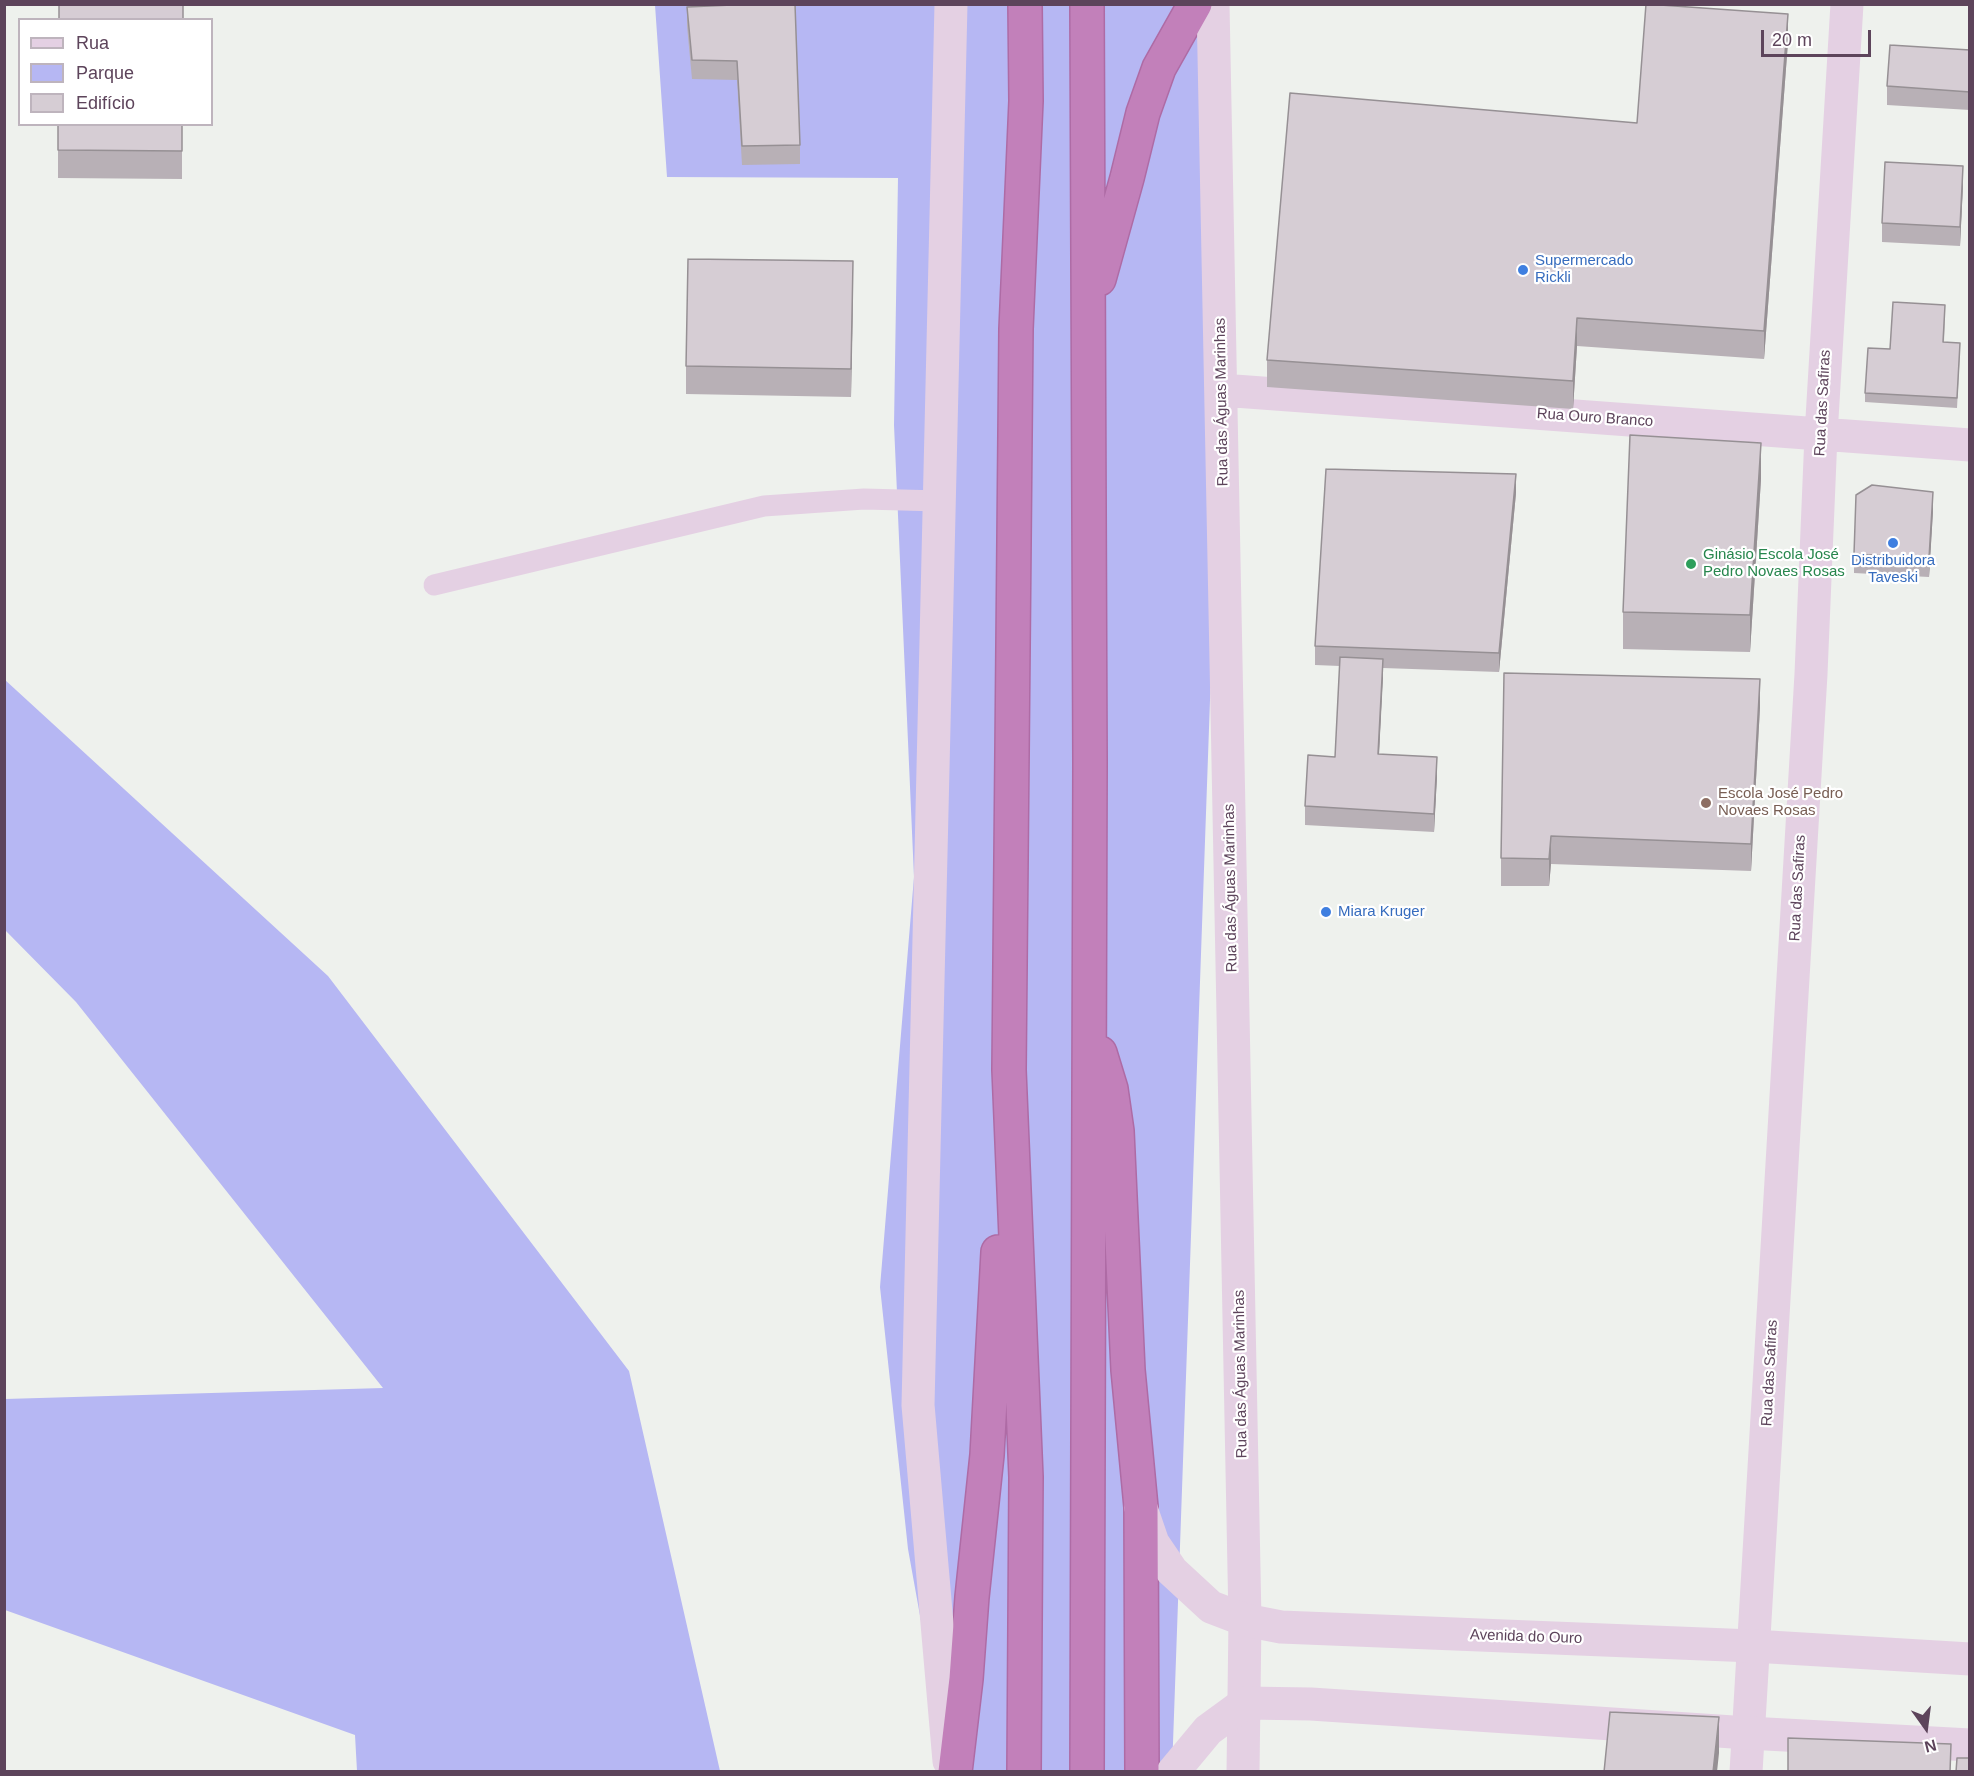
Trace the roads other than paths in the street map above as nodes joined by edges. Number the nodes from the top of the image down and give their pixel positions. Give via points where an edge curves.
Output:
1 (951, 4) edge
2 (1025, 4) edge
3 (1087, 4) edge
4 (1195, 4) edge
5 (1213, 4) edge
6 (1847, 4) edge
7 (1088, 315) junction
8 (1221, 390) junction
9 (1821, 435) junction
10 (1970, 445) edge
11 (940, 501) junction
12 (434, 585) dead end
13 (1089, 1014) junction
14 (1009, 1070) junction
15 (1141, 1507) junction
16 (1245, 1620) junction
17 (1753, 1646) junction
18 (1970, 1659) edge
19 (1245, 1703) junction
20 (1748, 1733) junction
21 (1970, 1745) edge
22 (950, 1772) edge
23 (956, 1772) edge
24 (1024, 1772) edge
25 (1087, 1772) edge
26 (1142, 1772) edge
27 (1173, 1772) edge
28 (1243, 1772) edge
29 (1746, 1772) edge

1 - 11 street
2 - 14 highway via 1026,101 1016,329
3 - 7 highway
4 - 7 highway via 1159,68 1143,113
5 - 8 street, Rua das Águas Marinhas
6 - 9 street, Rua das Safiras
7 - 13 highway
8 - 9 street, Rua Ouro Branco
8 - 16 street, Rua das Águas Marinhas
9 - 10 street, Rua Ouro Branco
9 - 17 street, Rua das Safiras via 1811,674
11 - 12 lane via 864,499 764,506
11 - 22 street via 918,1405
13 - 15 highway via 1111,1089 1117,1131 1128,1370
13 - 25 highway
14 - 23 highway via 987,1455
14 - 24 highway via 1026,1477
15 - 16 street, Avenida do Ouro via 1153,1543 1172,1571 1212,1607
15 - 26 highway
16 - 17 street, Avenida do Ouro via 1281,1627
16 - 19 street, Rua das Águas Marinhas
17 - 18 street, Avenida do Ouro
17 - 20 street, Rua das Safiras
19 - 20 street
19 - 27 street via 1208,1730
19 - 28 street, Rua das Águas Marinhas
20 - 21 street
20 - 29 street, Rua das Safiras

